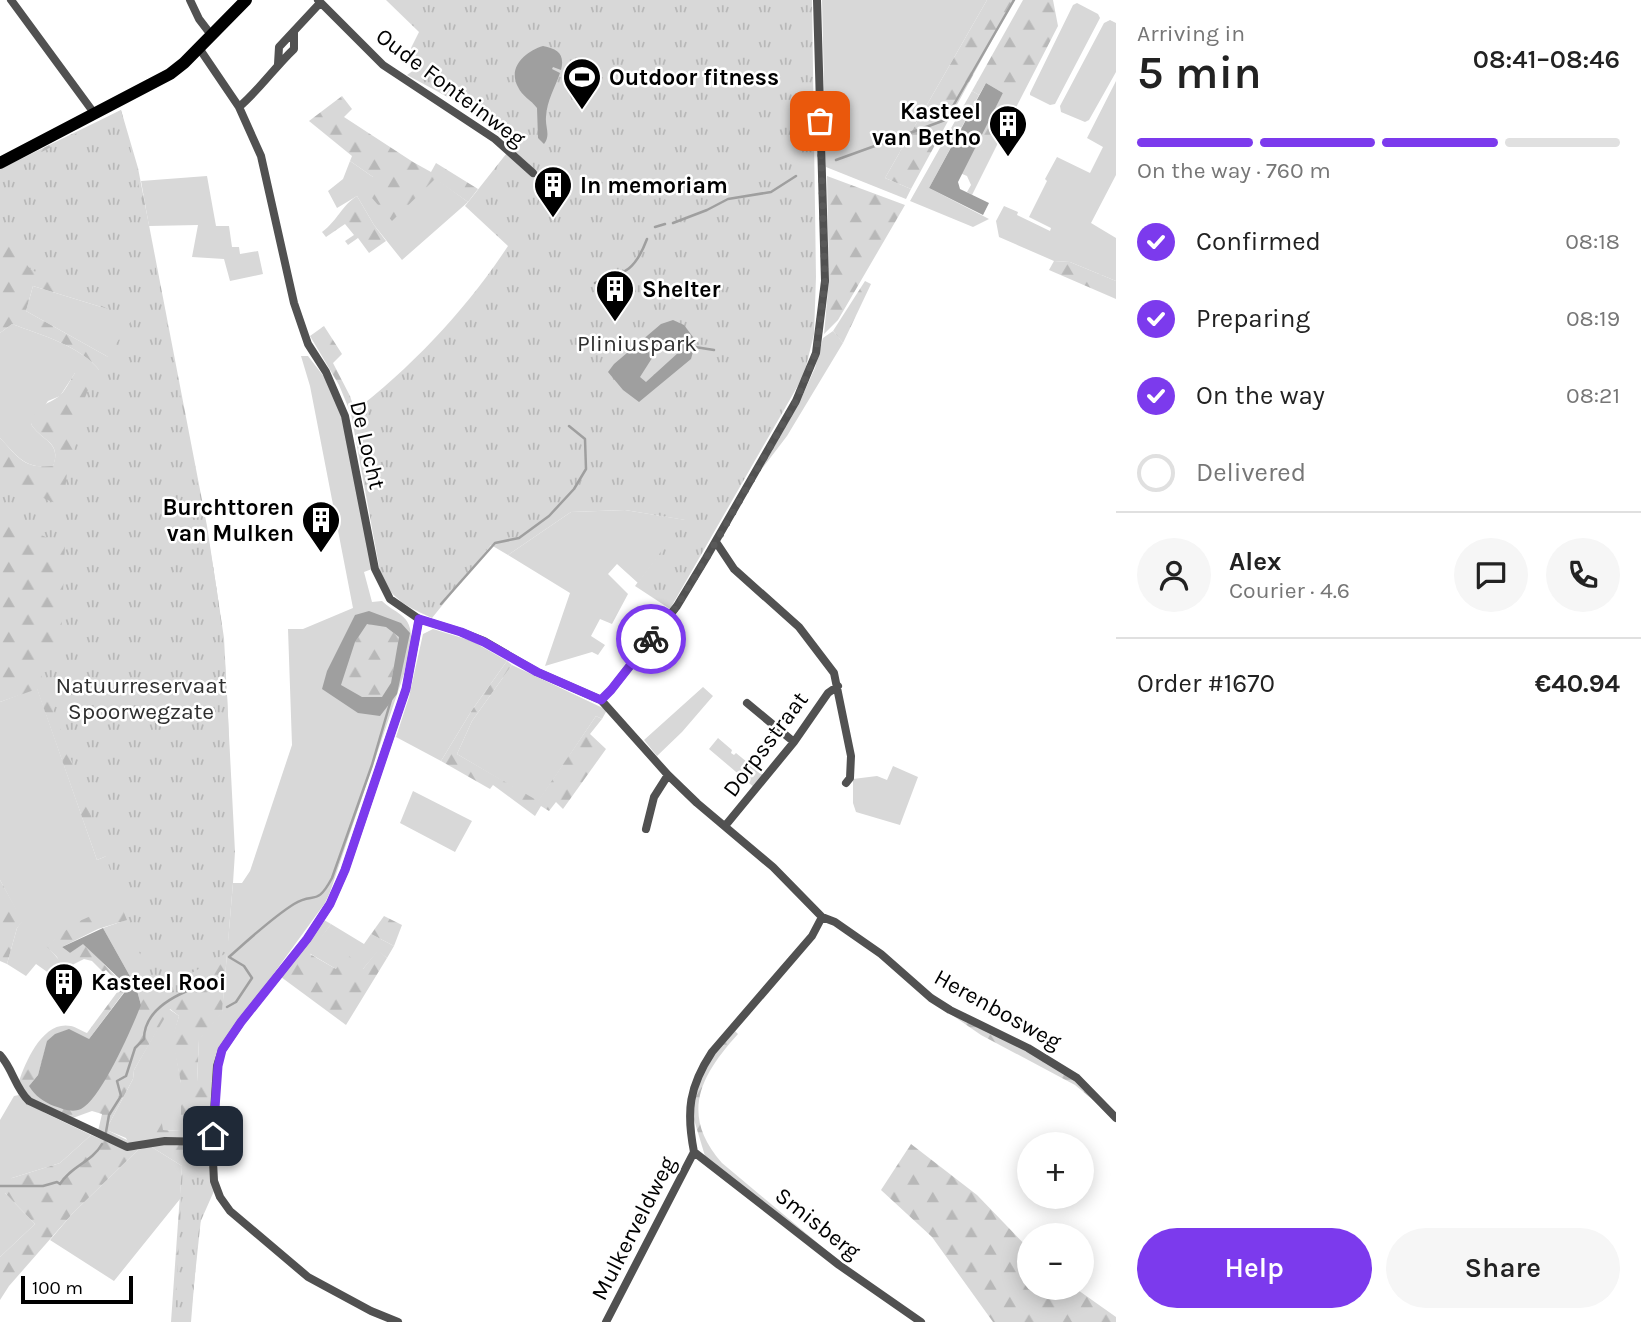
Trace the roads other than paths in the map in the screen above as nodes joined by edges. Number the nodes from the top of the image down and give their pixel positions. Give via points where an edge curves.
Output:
1 (11, 0) edge
2 (190, 0) edge
3 (246, 0) edge
4 (817, 0) edge
5 (319, 1) edge
6 (212, 36) junction
7 (199, 48) junction
8 (239, 107) junction
9 (94, 113) junction
10 (0, 163) edge
11 (533, 173) dead end
12 (716, 542) junction
13 (419, 619) junction
14 (838, 686) junction
15 (601, 700) junction
16 (747, 703) dead end
17 (794, 742) junction
18 (668, 775) junction
19 (846, 783) dead end
20 (725, 826) junction
21 (646, 829) dead end
22 (822, 917) junction
23 (0, 1055) edge
24 (1116, 1118) edge
25 (212, 1142) junction
26 (694, 1152) junction
27 (398, 1322) edge
28 (606, 1322) edge
29 (921, 1322) edge

1 - 9 street
2 - 6 street
3 - 6 main road
4 - 12 street via 825,281 816,353 796,401
5 - 8 street via 279,47 278,64
5 - 11 street, Oude Fonteinweg via 383,65 495,139
6 - 7 main road
7 - 8 street, De Locht
7 - 9 main road via 170,74
8 - 13 street, De Locht via 261,156 302,330 345,416 375,569 390,599
9 - 10 main road
12 - 14 street via 734,569 799,627 834,673
12 - 15 street via 677,606
13 - 15 street, De Locht via 472,636
13 - 25 street via 402,702 330,904 222,1050
14 - 17 street, Dorpsstraat via 828,693
14 - 19 street via 851,756
15 - 18 street, Herenbosweg
16 - 17 street
17 - 20 street, Dorpsstraat
18 - 20 street, Herenbosweg
18 - 21 street via 654,797
20 - 22 street, Herenbosweg
22 - 24 street, Herenbosweg via 870,947 950,1010 1077,1078
22 - 26 street via 812,936 701,1069 690,1099
23 - 25 street via 29,1101 127,1147 165,1141
25 - 27 street via 214,1181 230,1211 308,1277
26 - 28 street, Mulkerveldweg
26 - 29 street, Smisberg via 839,1265

